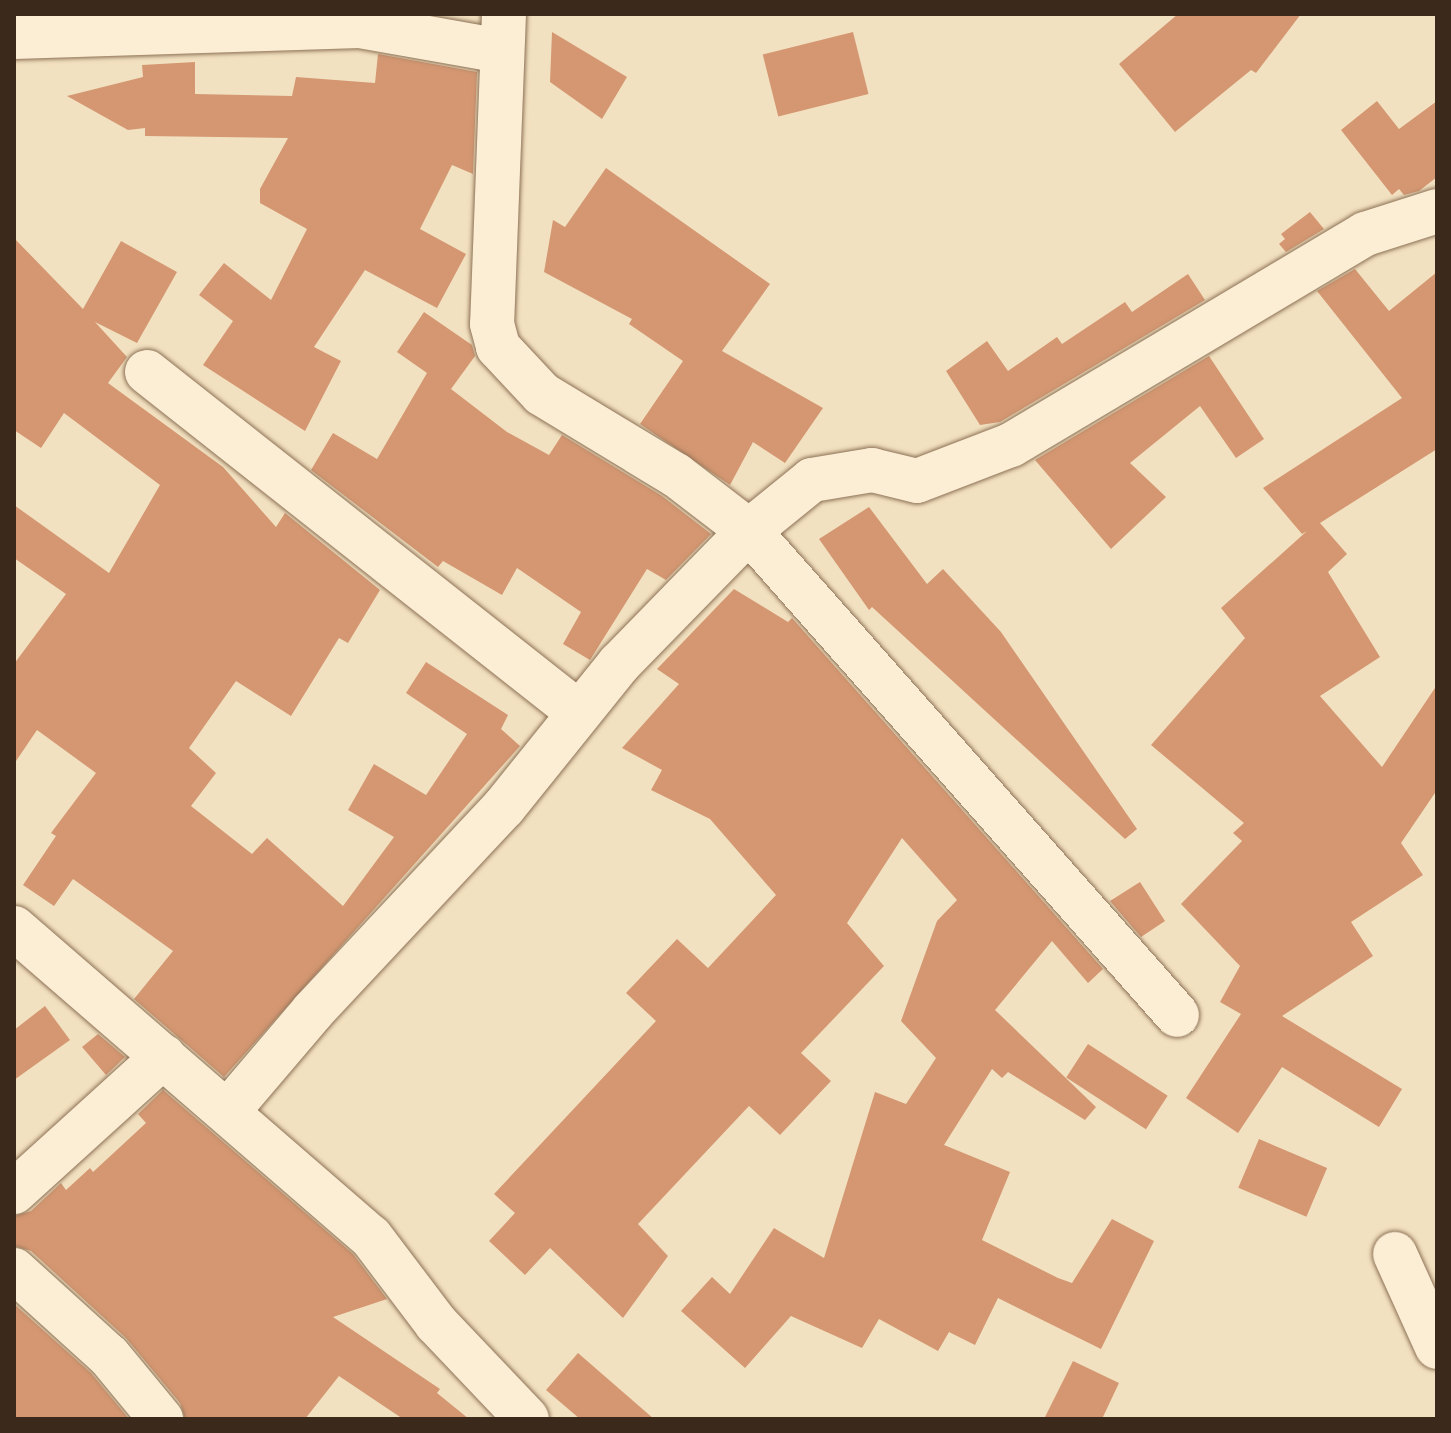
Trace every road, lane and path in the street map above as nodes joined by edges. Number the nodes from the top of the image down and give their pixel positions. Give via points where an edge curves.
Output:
1 (503, 32) edge
2 (14, 37) edge
3 (1437, 211) edge
4 (147, 372) dead end
5 (749, 531) junction
6 (578, 712) junction
7 (14, 928) edge
8 (1177, 1015) dead end
9 (164, 1056) junction
10 (228, 1111) junction
11 (14, 1192) edge
12 (1395, 1254) dead end
13 (14, 1270) edge
14 (1437, 1347) edge
15 (161, 1419) edge
16 (527, 1419) edge

1 - 2 street via 360,26
1 - 5 street via 492,324 498,347 542,394 676,475
3 - 5 street via 1365,234 1011,445 917,481 872,470 812,480
4 - 6 street
5 - 6 street
5 - 8 street
6 - 10 street via 504,807 313,1011
7 - 9 street
9 - 10 street
9 - 11 street
10 - 16 street via 371,1237 436,1323
12 - 14 street
13 - 15 street via 109,1356

